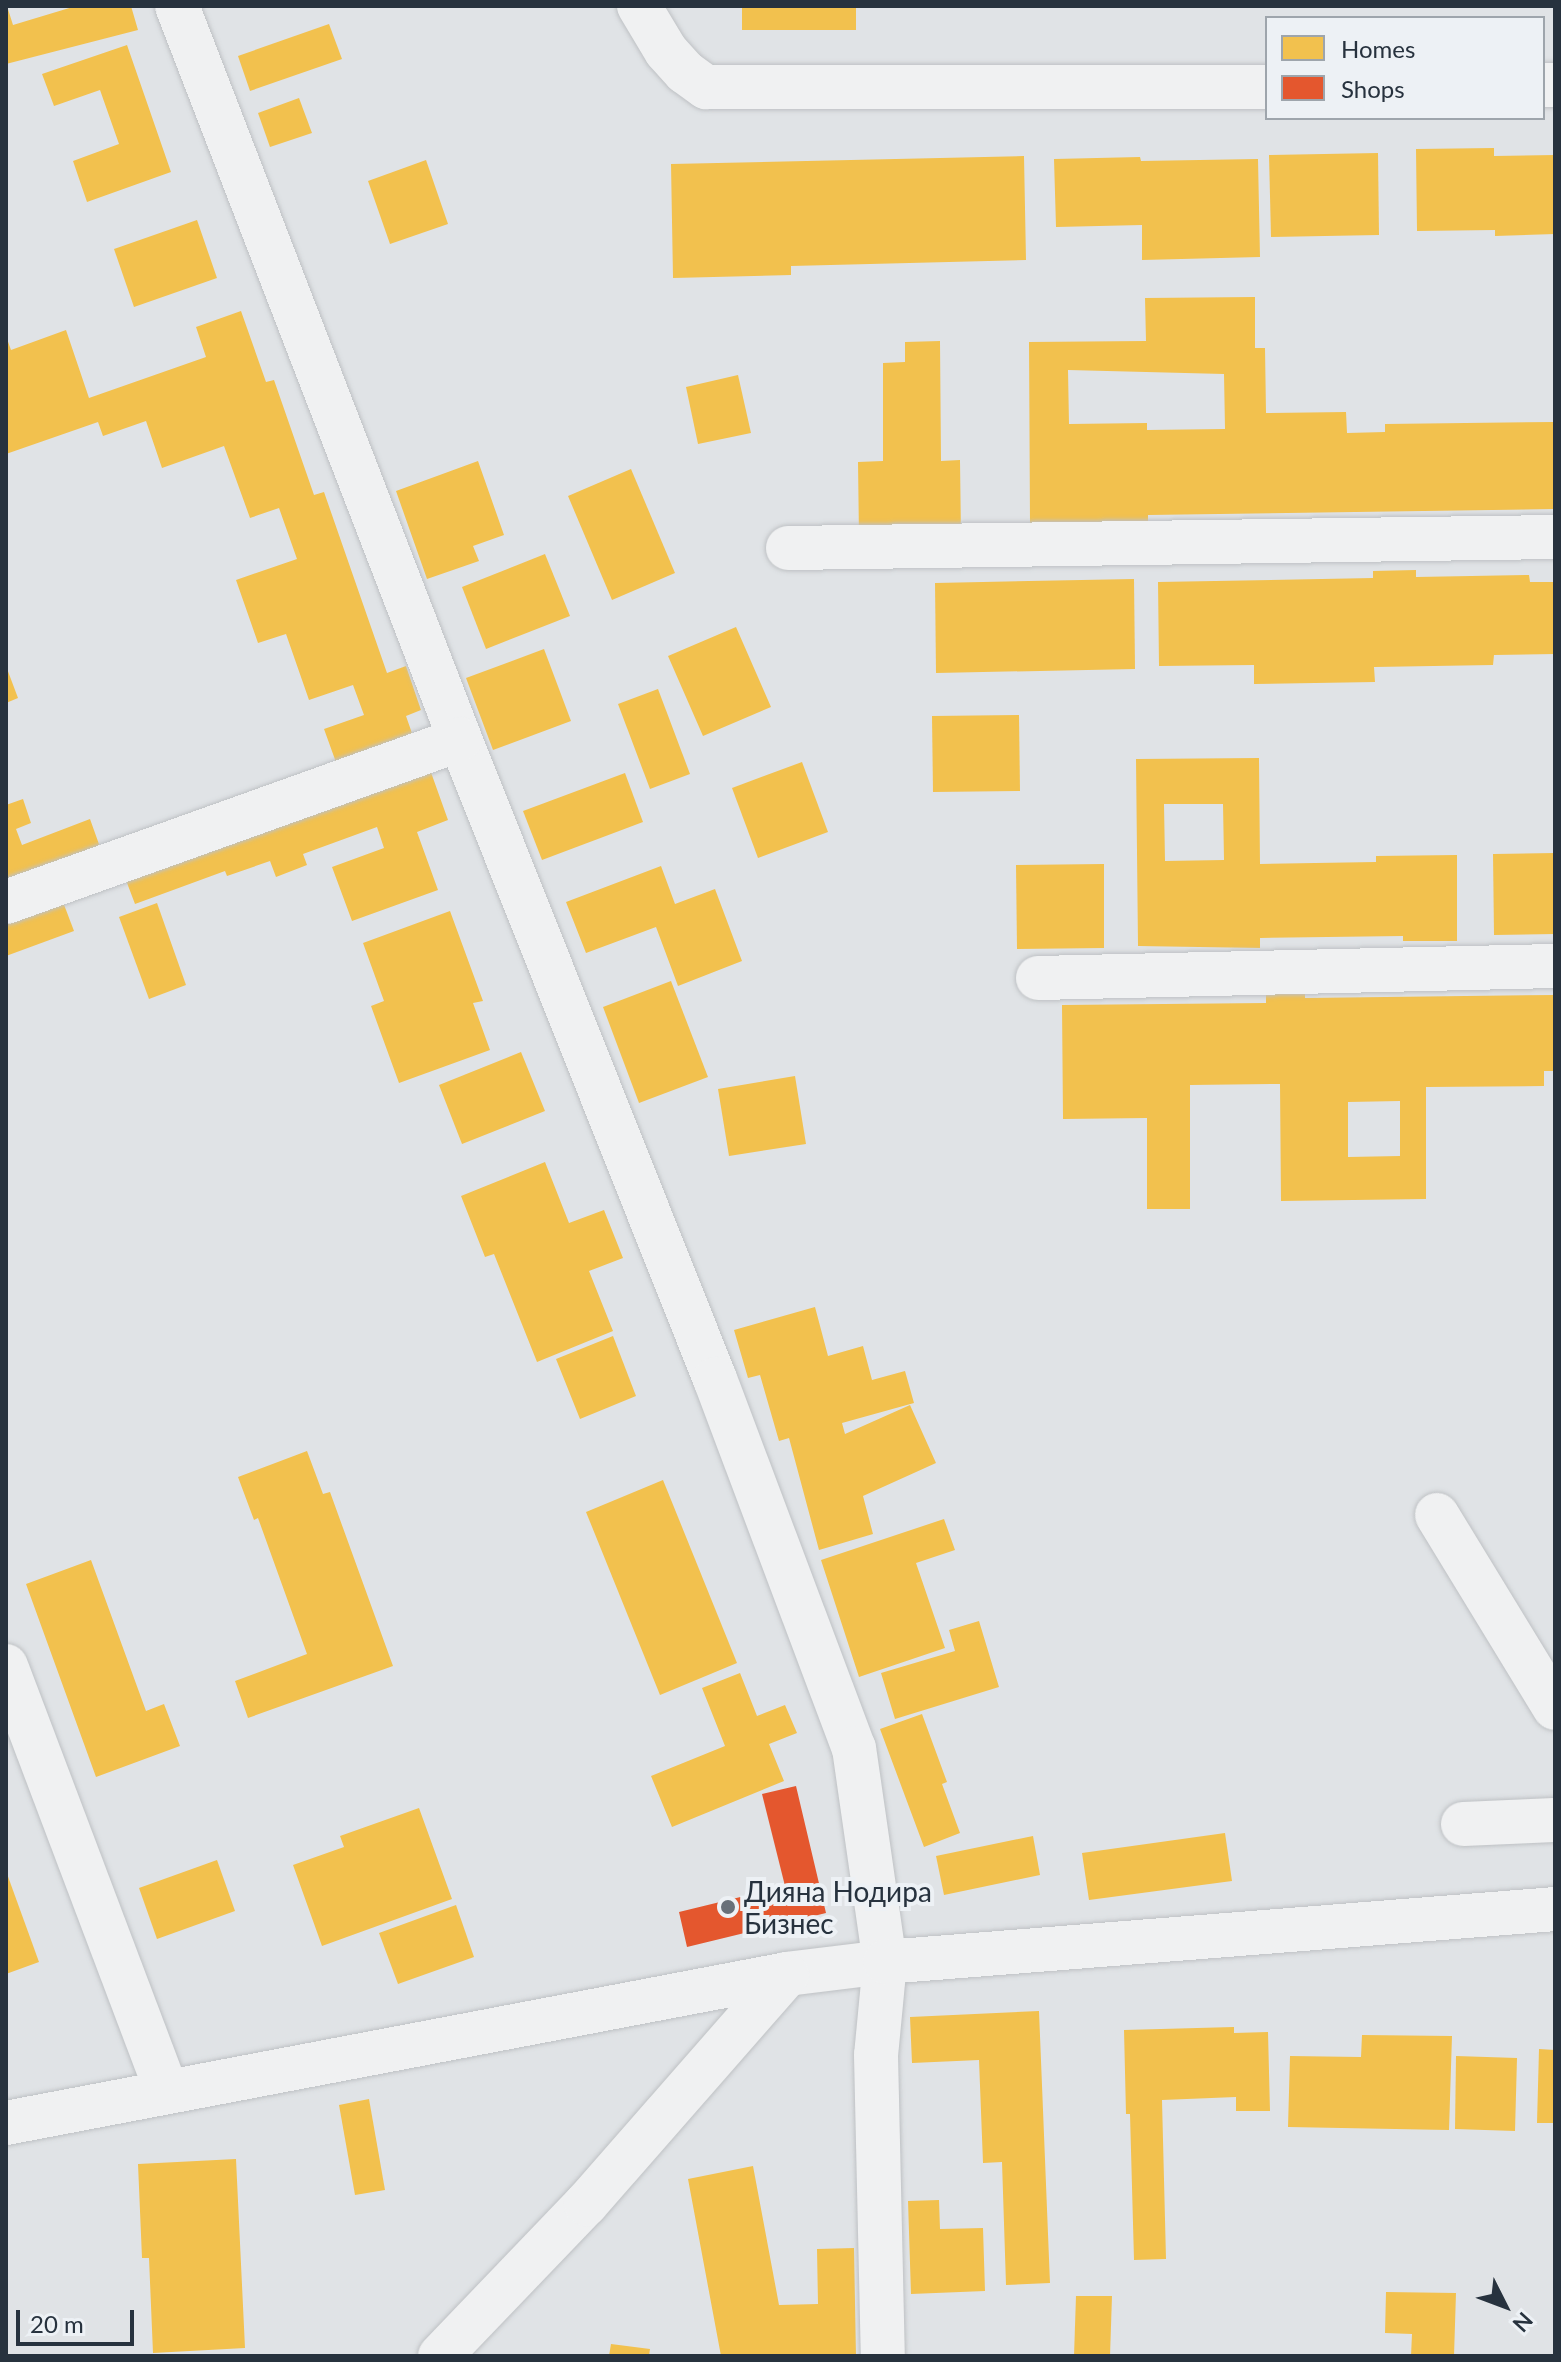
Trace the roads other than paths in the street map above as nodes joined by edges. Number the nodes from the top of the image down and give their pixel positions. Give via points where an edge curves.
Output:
1 (177, 6) edge
2 (639, 6) edge
3 (1265, 87) edge
4 (1555, 537) edge
5 (788, 548) dead end
6 (460, 739) junction
7 (6, 902) edge
8 (1555, 966) edge
9 (1038, 978) dead end
10 (1437, 1515) dead end
11 (6, 1666) edge
12 (1555, 1708) edge
13 (1555, 1820) edge
14 (1463, 1824) dead end
15 (1555, 1909) edge
16 (885, 1962) junction
17 (787, 1974) junction
18 (167, 2091) junction
19 (6, 2123) edge
20 (440, 2356) edge
21 (883, 2356) edge

1 - 6 street
2 - 3 street via 666,51 706,87
4 - 5 street
6 - 7 street
6 - 16 street via 715,1379 854,1748
8 - 9 street
10 - 12 street
11 - 18 street
13 - 14 street
15 - 16 street
16 - 17 street
16 - 21 street via 876,2055
17 - 18 street
17 - 20 street via 586,2204
18 - 19 street

